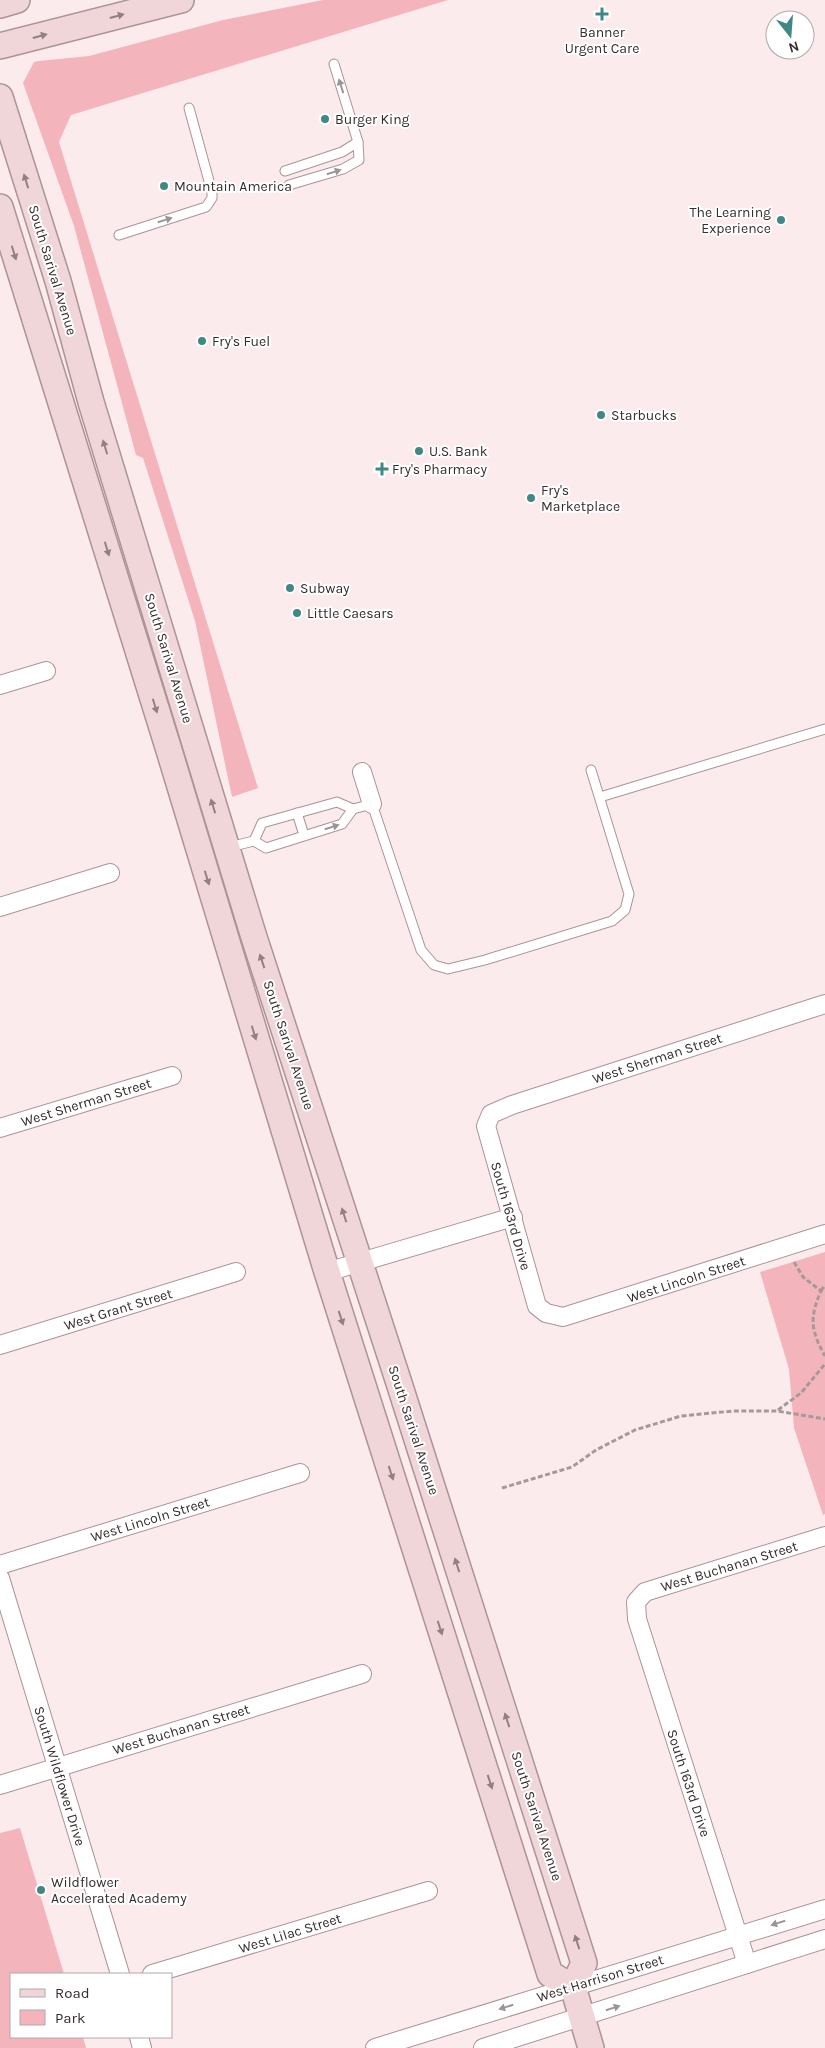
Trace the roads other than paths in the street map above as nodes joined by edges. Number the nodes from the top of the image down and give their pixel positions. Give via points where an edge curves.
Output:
1 (17, 0) edge
2 (181, 0) edge
3 (0, 5) edge
4 (0, 46) edge
5 (334, 64) dead end
6 (0, 98) edge
7 (189, 108) dead end
8 (358, 142) junction
9 (285, 171) dead end
10 (289, 185) dead end
11 (0, 207) edge
12 (119, 235) dead end
13 (120, 494) junction
14 (92, 502) junction
15 (46, 671) dead end
16 (0, 685) edge
17 (825, 729) edge
18 (193, 740) junction
19 (168, 747) junction
20 (591, 770) dead end
21 (362, 772) dead end
22 (600, 797) junction
23 (372, 804) junction
24 (353, 810) junction
25 (297, 813) junction
26 (304, 835) junction
27 (254, 840) junction
28 (226, 847) junction
29 (110, 873) dead end
30 (0, 907) edge
31 (825, 1004) edge
32 (172, 1076) dead end
33 (491, 1114) joint
34 (0, 1128) edge
35 (513, 1217) junction
36 (825, 1234) edge
37 (360, 1262) junction
38 (236, 1272) dead end
39 (326, 1272) junction
40 (546, 1314) joint
41 (0, 1345) edge
42 (300, 1473) dead end
43 (825, 1536) edge
44 (0, 1565) edge
45 (0, 1578) edge
46 (636, 1602) joint
47 (362, 1674) dead end
48 (58, 1767) junction
49 (0, 1785) edge
50 (428, 1891) dead end
51 (825, 1909) edge
52 (738, 1936) junction
53 (825, 1939) edge
54 (746, 1964) junction
55 (120, 1973) edge
56 (155, 1973) edge
57 (573, 1987) junction
58 (582, 2018) junction
59 (375, 2048) edge
60 (483, 2048) edge
61 (591, 2048) edge

1 - 3 main road
4 -> 2 main road
8 -> 5 lane
13 -> 6 main road, South Sarival Avenue
12 -> 7 lane via 206,207 212,198
8 - 9 lane via 342,152
10 -> 8 lane via 343,169 359,160
11 -> 14 main road, South Sarival Avenue
13 - 14 main road
13 - 18 main road, South Sarival Avenue
14 -> 19 main road, South Sarival Avenue
15 - 16 street
17 - 22 lane
18 - 19 main road
28 -> 18 main road, South Sarival Avenue
19 -> 39 main road, South Sarival Avenue
20 - 22 lane
21 - 23 street
22 - 23 lane via 629,894 625,910 612,921 448,970 434,965 421,950
23 - 24 lane
24 - 25 lane via 337,802
26 -> 24 lane via 342,824
25 - 26 lane
25 - 27 lane via 262,823
26 - 27 lane via 266,848
27 - 28 lane
37 -> 28 main road, South Sarival Avenue
29 - 30 street
31 - 33 street, West Sherman Street
32 - 34 street, West Sherman Street
33 - 35 street, South 163rd Drive via 486,1126
35 - 37 street
35 - 40 street, South 163rd Drive via 537,1306
36 - 40 street, West Lincoln Street via 563,1317
37 - 39 street
57 -> 37 main road, South Sarival Avenue via 584,1963
38 - 41 street, West Grant Street
39 -> 57 main road, South Sarival Avenue via 550,1974
42 - 44 street, West Lincoln Street
43 - 46 street, West Buchanan Street via 645,1592
45 - 48 street, South Wildflower Drive
46 - 52 street, South 163rd Drive via 637,1618
47 - 48 street, West Buchanan Street
48 - 49 street, West Buchanan Street
48 - 55 street, South Wildflower Drive
50 - 56 street, West Lilac Street
51 -> 52 street, West Harrison Street
52 - 54 street, South 163rd Drive
52 - 57 street, West Harrison Street
53 - 54 street
58 -> 54 street
57 - 58 main road
57 -> 59 street, West Harrison Street
58 - 60 street
58 - 61 main road

